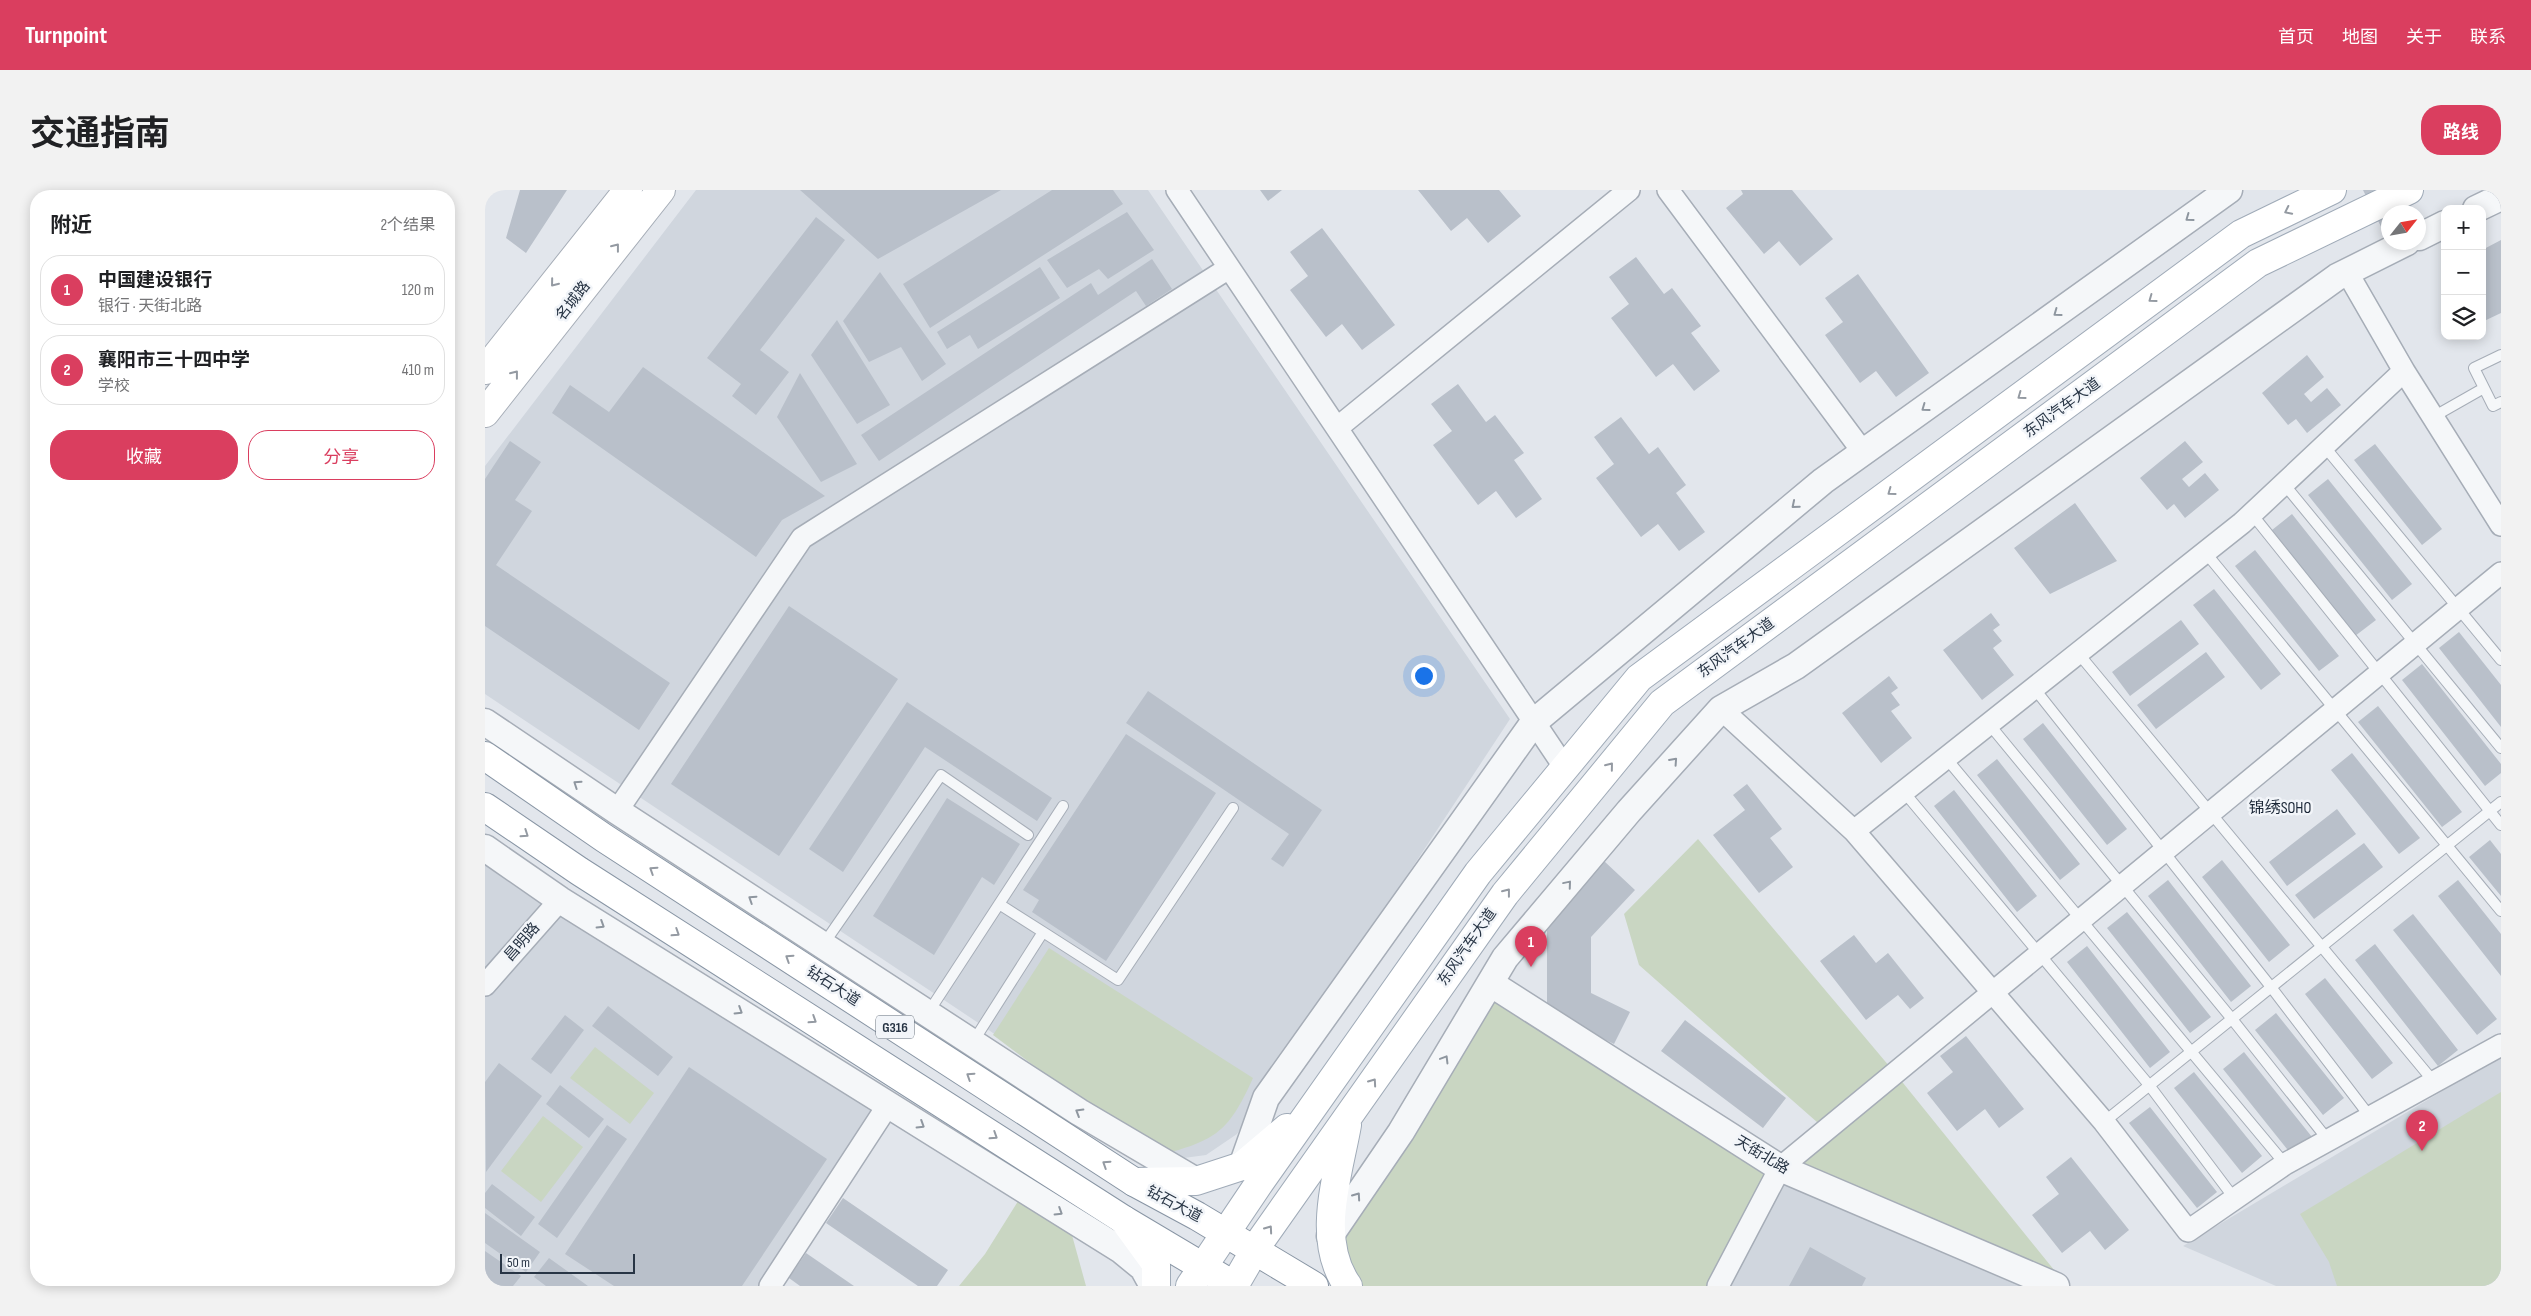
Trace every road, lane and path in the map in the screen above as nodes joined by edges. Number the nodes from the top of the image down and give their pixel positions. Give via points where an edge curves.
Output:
1 (628, 190) edge
2 (661, 190) edge
3 (1177, 190) edge
4 (1629, 190) edge
5 (1667, 190) edge
6 (2229, 190) edge
7 (2332, 190) edge
8 (2409, 190) edge
9 (2501, 197) edge
10 (2484, 205) edge
11 (2441, 226) edge
12 (2426, 234) edge
13 (2391, 250) edge
14 (1229, 268) junction
15 (2347, 272) junction
16 (2501, 355) edge
17 (485, 370) edge
18 (2404, 371) junction
19 (2484, 388) junction
20 (2501, 402) edge
21 (485, 413) edge
22 (2433, 417) junction
23 (1337, 428) junction
24 (2324, 446) junction
25 (1863, 452) junction
26 (2284, 484) junction
27 (2251, 514) junction
28 (2501, 525) edge
29 (2205, 552) junction
30 (2501, 573) edge
31 (2459, 607) junction
32 (2415, 644) junction
33 (2078, 653) junction
34 (2501, 660) edge
35 (2379, 674) junction
36 (2034, 688) junction
37 (1721, 709) junction
38 (2335, 710) junction
39 (485, 722) edge
40 (1534, 722) junction
41 (1989, 724) junction
42 (2501, 748) edge
43 (485, 756) edge
44 (1946, 758) junction
45 (1565, 768) junction
46 (1904, 792) junction
47 (2501, 802) edge
48 (1063, 806) dead end
49 (485, 807) edge
50 (1233, 808) dead end
51 (2489, 811) junction
52 (617, 812) junction
53 (2211, 812) junction
54 (2501, 826) edge
55 (1854, 831) junction
56 (1028, 835) dead end
57 (604, 838) junction
58 (2447, 845) junction
59 (485, 848) edge
60 (2163, 851) junction
61 (579, 870) junction
62 (2122, 886) junction
63 (560, 900) junction
64 (999, 904) junction
65 (2501, 911) edge
66 (2082, 919) junction
67 (1043, 932) junction
68 (2322, 946) junction
69 (831, 951) junction
70 (2039, 954) junction
71 (1490, 983) junction
72 (485, 985) edge
73 (2271, 987) junction
74 (1993, 993) junction
75 (927, 1014) junction
76 (2232, 1019) junction
77 (972, 1043) junction
78 (2501, 1045) edge
79 (2193, 1050) junction
80 (933, 1052) junction
81 (2434, 1082) junction
82 (2149, 1085) junction
83 (1317, 1102) junction
84 (888, 1105) junction
85 (1349, 1116) junction
86 (2371, 1118) junction
87 (2104, 1122) junction
88 (2328, 1140) junction
89 (2285, 1164) junction
90 (1242, 1166) junction
91 (1780, 1168) junction
92 (1196, 1181) junction
93 (1134, 1182) junction
94 (2234, 1198) junction
95 (1124, 1220) junction
96 (1226, 1233) junction
97 (1330, 1236) junction
98 (1253, 1251) junction
99 (1197, 1277) edge
100 (1350, 1282) edge
101 (770, 1286) edge
102 (1154, 1286) edge
103 (1234, 1286) edge
104 (1314, 1286) edge
105 (1718, 1286) edge
106 (2056, 1286) edge

1 -> 17 main road, 名城路
21 -> 2 main road, 名城路
3 - 14 street
4 - 23 street
5 - 25 street
6 -> 25 street
7 -> 45 main road via 2241,234 1639,678
85 -> 8 main road, 东风汽车大道 via 1505,894 1662,703 2258,263
9 - 10 street
11 - 12 street
13 - 15 street
14 - 23 street
14 - 52 street via 802,538
15 - 18 street
15 - 37 street via 1796,666
16 - 19 lane via 2474,368
18 - 22 street
18 - 24 street
19 - 20 lane via 2493,406
19 - 22 lane
22 - 28 street
23 - 40 street
24 - 26 street
24 - 31 lane
25 -> 40 street
26 - 27 street
26 - 32 lane
27 - 29 street
27 - 35 lane
29 - 33 street
29 - 38 lane
30 - 31 street
31 - 32 street
31 - 34 lane
32 - 35 street
32 - 42 lane
33 - 36 street
33 - 53 lane
35 - 38 street
35 - 51 lane
36 - 41 street
36 - 60 lane
37 - 55 street
71 -> 37 street via 1505,958 1629,811
38 - 53 street
38 - 58 lane
52 -> 39 street
40 - 45 street
40 - 90 street via 1266,1098
41 - 44 street
41 - 62 lane
43 - 57 main road, 钻石大道 / G316
44 - 46 street
44 - 66 lane
45 - 83 main road via 1478,873
46 - 55 street
46 - 70 lane
47 - 51 lane
48 - 64 lane
49 -> 61 main road, G316
50 - 67 lane via 1118,980
51 - 54 lane
51 - 58 lane
52 - 57 street
69 -> 52 street
53 - 60 street
53 - 68 lane
55 - 74 street
56 - 69 lane via 941,775
80 -> 57 main road, 钻石大道 / G316
58 - 65 lane
58 - 68 lane
59 - 63 street
60 - 62 street
60 - 73 lane
61 - 63 street
61 -> 95 main road, G316
62 - 66 street
62 - 76 lane
63 - 72 street, 昌明路
63 -> 84 street
64 - 67 lane
64 - 75 lane
66 - 70 street
66 - 79 lane
67 - 77 lane
68 - 73 lane
68 - 81 lane
69 - 75 street
69 - 80 street
70 - 74 street
70 - 82 lane
71 - 91 street, 天街北路
97 -> 71 street via 1401,1132
73 - 76 lane
73 - 86 lane
74 - 87 street
74 - 91 street
75 - 77 street
76 - 79 lane
76 - 88 lane
92 -> 77 street via 1079,1112
78 - 81 street
79 - 82 lane
79 - 89 lane
93 -> 80 main road, 钻石大道 / G316
81 - 86 street
82 - 87 lane
82 - 94 lane
83 - 90 main road
83 - 96 main road
84 - 101 street
84 -> 102 street via 1121,1250 1143,1268
85 - 97 main road via 1332,1207
98 -> 85 main road, 东风汽车大道
86 - 88 street
87 - 94 street via 2188,1231
88 - 89 street
89 - 94 street
90 - 92 main road
91 - 105 street
91 - 106 street, 天街北路
92 - 93 main road
93 - 96 main road, 钻石大道 / G316
95 - 99 main road, G316
95 - 102 main road via 1156,1264
96 - 98 main road, 钻石大道 / G316
96 - 99 main road
97 - 100 main road
98 - 103 main road, 东风汽车大道
98 - 104 main road, 钻石大道 / G316
99 - 103 main road, G316

